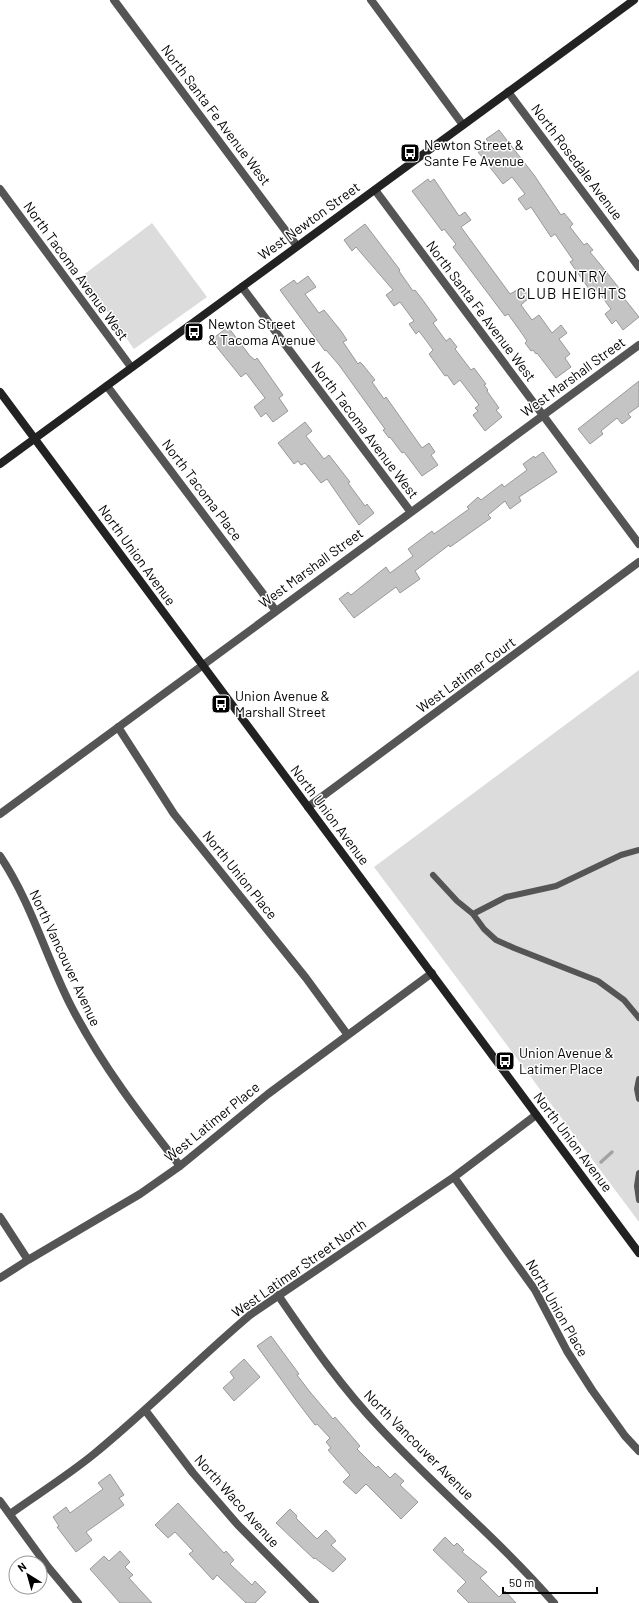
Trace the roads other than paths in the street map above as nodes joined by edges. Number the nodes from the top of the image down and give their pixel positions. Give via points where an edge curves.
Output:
1 (114, 0) edge
2 (371, 0) edge
3 (630, 1) edge
4 (508, 92) junction
5 (463, 125) junction
6 (0, 189) edge
7 (375, 190) junction
8 (297, 246) junction
9 (639, 267) edge
10 (242, 287) junction
11 (639, 345) edge
12 (131, 368) junction
13 (107, 386) junction
14 (0, 392) edge
15 (543, 416) junction
16 (35, 439) junction
17 (0, 464) edge
18 (410, 512) junction
19 (639, 544) edge
20 (639, 562) edge
21 (276, 611) junction
22 (202, 665) junction
23 (118, 727) junction
24 (308, 807) junction
25 (0, 814) edge
26 (639, 850) edge
27 (0, 856) edge
28 (433, 875) dead end
29 (473, 914) junction
30 (432, 973) junction
31 (639, 1018) edge
32 (347, 1034) junction
33 (639, 1080) edge
34 (639, 1099) edge
35 (536, 1114) junction
36 (180, 1166) junction
37 (639, 1173) edge
38 (454, 1177) junction
39 (639, 1200) edge
40 (0, 1217) edge
41 (639, 1253) edge
42 (28, 1260) junction
43 (0, 1278) edge
44 (278, 1295) junction
45 (145, 1410) junction
46 (639, 1451) edge
47 (0, 1500) edge
48 (10, 1514) junction
49 (78, 1603) edge
50 (315, 1603) edge
51 (554, 1603) edge

1 - 8 street, North Santa Fe Avenue West
2 - 5 street
3 - 4 street, West Newton Street
4 - 5 street, West Newton Street
4 - 9 street, North Rosedale Avenue
5 - 7 street, West Newton Street
6 - 12 street, North Tacoma Avenue West
7 - 8 street, West Newton Street
7 - 15 street, North Santa Fe Avenue West
8 - 10 street, West Newton Street
10 - 12 street, West Newton Street
10 - 18 street, North Tacoma Avenue West
11 - 15 street, West Marshall Street
12 - 13 street, West Newton Street
13 - 16 street, West Newton Street
13 - 21 street, North Tacoma Place
14 - 16 street, North Union Avenue
15 - 18 street, West Marshall Street
15 - 19 street, North Santa Fe Avenue West
16 - 17 street, West Newton Street
16 - 22 street, North Union Avenue
18 - 21 street, West Marshall Street
20 - 24 street, West Latimer Court
21 - 22 street, West Marshall Street
22 - 23 street, West Marshall Street
22 - 24 street, North Union Avenue
23 - 25 street, West Marshall Street
23 - 32 street, North Union Place via 174,814 306,978
24 - 30 street, North Union Avenue
26 - 29 lane via 621,855 556,886 506,897
27 - 36 street, North Vancouver Avenue via 21,894 54,970 88,1036 133,1105
28 - 29 lane
29 - 31 lane via 484,929 504,944 606,986 624,1000
30 - 32 street, West Latimer Place
30 - 35 street, North Union Avenue
32 - 36 street, West Latimer Place
33 - 34 lane
35 - 38 street, West Latimer Street North
35 - 41 street, North Union Avenue
36 - 42 street, West Latimer Place via 134,1198
37 - 39 lane
38 - 44 street, West Latimer Street North
38 - 46 street, North Union Place via 535,1290 567,1351 592,1390
40 - 42 street
42 - 43 street, West Latimer Place
44 - 45 street, West Latimer Street North via 224,1337
44 - 51 street, North Vancouver Avenue via 309,1341 364,1410
45 - 48 street, West Latimer Street North via 92,1455
45 - 50 street, North Waco Avenue via 193,1473 238,1525
47 - 48 street
48 - 49 street

